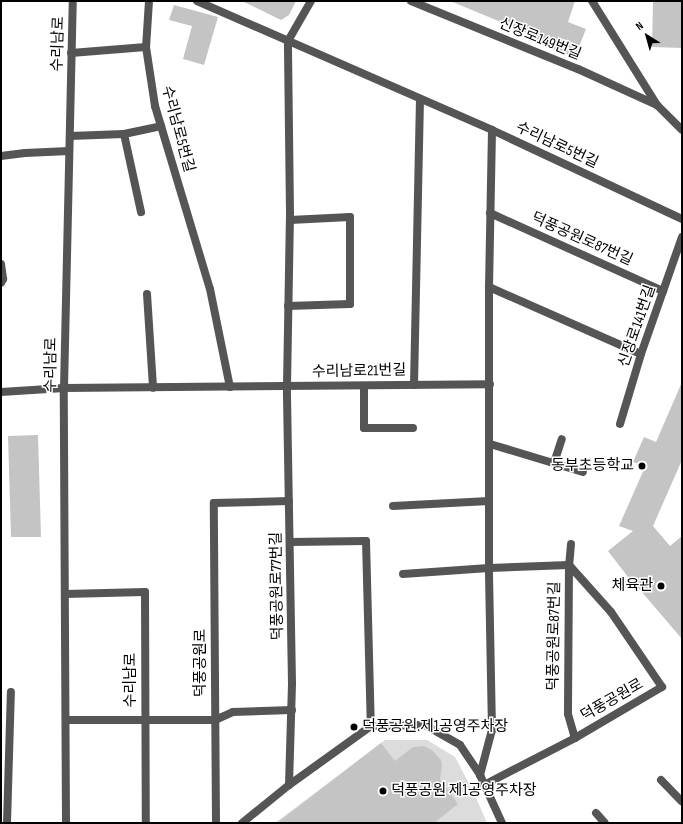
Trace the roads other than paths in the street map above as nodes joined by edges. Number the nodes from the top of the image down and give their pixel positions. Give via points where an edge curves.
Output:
1 (73, 1) edge
2 (149, 1) edge
3 (197, 1) edge
4 (311, 1) edge
5 (411, 1) edge
6 (592, 1) edge
7 (288, 41) junction
8 (146, 47) junction
9 (71, 53) junction
10 (420, 99) junction
11 (657, 105) junction
12 (161, 126) junction
13 (492, 130) junction
14 (682, 130) edge
15 (124, 134) junction
16 (70, 136) junction
17 (69, 151) junction
18 (1, 156) edge
19 (141, 212) dead end
20 (490, 213) junction
21 (682, 219) edge
22 (290, 220) junction
23 (682, 237) edge
24 (1, 264) edge
25 (1, 283) edge
26 (489, 287) junction
27 (663, 291) junction
28 (147, 294) dead end
29 (288, 306) junction
30 (641, 354) junction
31 (490, 384) junction
32 (414, 385) junction
33 (287, 386) junction
34 (364, 386) junction
35 (230, 387) junction
36 (64, 388) junction
37 (153, 388) junction
38 (1, 392) edge
39 (620, 424) dead end
40 (414, 428) dead end
41 (562, 439) dead end
42 (490, 444) junction
43 (554, 463) junction
44 (583, 472) dead end
45 (289, 501) junction
46 (489, 501) junction
47 (392, 506) dead end
48 (290, 542) junction
49 (572, 544) dead end
50 (569, 565) junction
51 (489, 568) junction
52 (402, 574) dead end
53 (65, 594) junction
54 (11, 692) dead end
55 (292, 710) junction
56 (66, 720) junction
57 (146, 720) junction
58 (215, 720) junction
59 (371, 726) junction
60 (1, 727) edge
61 (10, 727) junction
62 (575, 738) junction
63 (480, 775) junction
64 (661, 780) dead end
65 (289, 785) junction
66 (484, 785) junction
67 (682, 802) edge
68 (596, 813) dead end
69 (7, 823) edge
70 (66, 823) edge
71 (146, 823) edge
72 (216, 823) edge
73 (242, 823) edge
74 (502, 823) edge
75 (605, 823) edge

1 - 9 street, 수리남로
2 - 8 street, 수리남로5번길
3 - 7 street, 수리남로5번길
4 - 7 street
5 - 11 street, 신장로149번길 via 578,69
6 - 11 street
7 - 10 street, 수리남로5번길
7 - 22 street
8 - 9 street
8 - 12 street, 수리남로5번길 via 154,106
9 - 16 street, 수리남로
10 - 13 street, 수리남로5번길
10 - 32 street
11 - 14 street
12 - 15 street
12 - 35 street, 수리남로5번길 via 210,289
13 - 20 street
13 - 21 street, 수리남로5번길
15 - 16 street
15 - 19 street
16 - 17 street, 수리남로
17 - 18 street
17 - 36 street, 수리남로
20 - 26 street
20 - 27 street, 덕풍공원로87번길
22 - 29 street
22 - 29 street via 350,217 350,304
23 - 27 street, 신장로141번길
24 - 25 street
26 - 30 street
26 - 31 street
27 - 30 street, 신장로141번길
28 - 37 street
29 - 33 street
30 - 39 street, 신장로141번길
31 - 32 street, 수리남로21번길
31 - 42 street
32 - 34 street, 수리남로21번길
33 - 34 street, 수리남로21번길
33 - 35 street, 수리남로21번길
33 - 45 street, 덕풍공원로77번길
34 - 40 street via 364,428
35 - 37 street, 수리남로21번길
36 - 37 street, 수리남로21번길
36 - 38 street, 수리남로21번길
36 - 53 street, 수리남로
41 - 43 street
42 - 43 street
42 - 46 street
43 - 44 street
45 - 48 street, 덕풍공원로77번길
45 - 58 street, 덕풍공원로 via 214,504
46 - 47 street
46 - 51 street
48 - 55 street, 덕풍공원로77번길
48 - 59 street via 366,541
49 - 50 street
50 - 51 street, 덕풍공원로87번길
50 - 62 street, 덕풍공원로87번길 via 568,714
50 - 62 street, 덕풍공원로 via 611,612 662,687
51 - 52 street, 덕풍공원로87번길
51 - 63 street via 492,730
53 - 56 street, 수리남로
53 - 57 street, 수리남로 via 145,592
54 - 61 street
55 - 58 street via 232,712
55 - 65 street, 덕풍공원로77번길
56 - 57 street, 수리남로
56 - 70 street, 수리남로
57 - 58 street
57 - 71 street
58 - 72 street, 덕풍공원로
59 - 63 street via 425,725 460,745
59 - 65 street
60 - 61 street
61 - 69 street
62 - 66 street, 덕풍공원로
63 - 66 street
64 - 67 street
65 - 73 street
66 - 74 street
68 - 75 street

